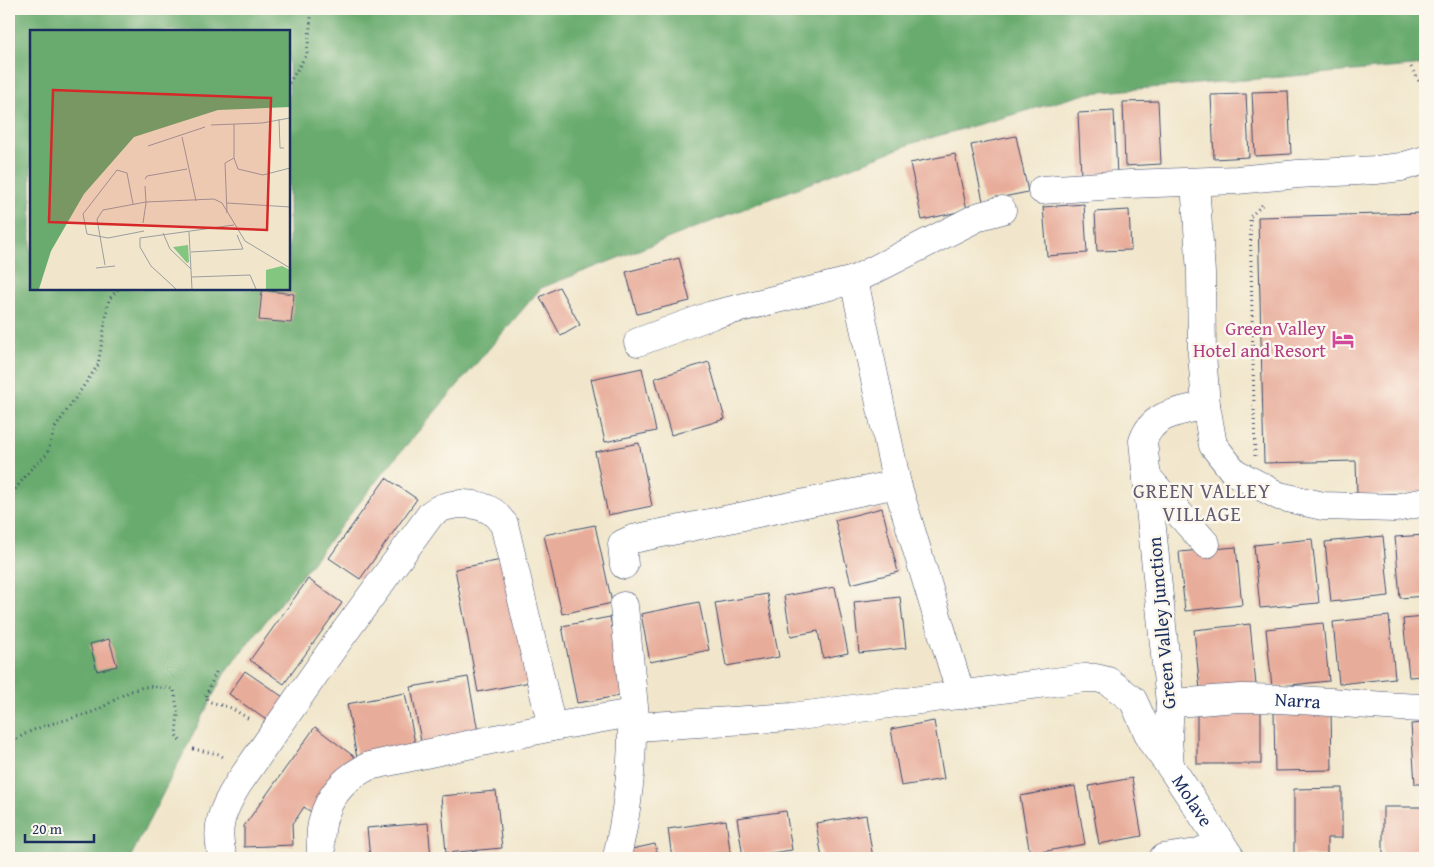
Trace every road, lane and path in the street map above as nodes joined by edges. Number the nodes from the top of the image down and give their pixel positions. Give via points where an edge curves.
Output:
1 (312, 9) edge
2 (1411, 67) dead end
3 (290, 81) edge
4 (1425, 92) edge
5 (1425, 160) edge
6 (1195, 182) junction
7 (1042, 190) dead end
8 (1002, 210) dead end
9 (1250, 217) dead end
10 (854, 280) junction
11 (117, 290) edge
12 (638, 342) dead end
13 (1206, 405) junction
14 (1148, 478) junction
15 (897, 484) junction
16 (1256, 484) junction
17 (9, 497) edge
18 (1425, 502) edge
19 (1206, 544) dead end
20 (624, 565) dead end
21 (624, 606) dead end
22 (216, 672) dead end
23 (961, 695) junction
24 (1170, 703) junction
25 (1425, 708) edge
26 (634, 720) junction
27 (552, 728) junction
28 (274, 733) junction
29 (181, 742) dead end
30 (9, 746) edge
31 (193, 750) dead end
32 (1163, 750) junction
33 (247, 771) junction
34 (1226, 851) edge
35 (618, 852) dead end
36 (223, 858) edge
37 (322, 858) edge
38 (1163, 858) edge

1 - 3 path via 307,54
2 - 4 path
5 - 6 street via 1376,170
6 - 7 street
6 - 13 street
8 - 10 street via 980,216
9 - 16 path
10 - 12 street via 712,315
10 - 15 street
11 - 17 path via 109,299 98,365 59,422 47,454
13 - 14 street, Green Valley Junction via 1165,416 1147,430 1143,441
13 - 16 street via 1213,445 1234,472
14 - 19 street
14 - 24 street, Green Valley Junction
15 - 20 street via 634,539 622,544
15 - 23 street
16 - 18 street via 1279,496 1322,506 1395,508
21 - 26 street
22 - 28 path via 205,698 231,708
23 - 26 street, Molave via 792,717
23 - 32 street, Molave via 1084,678 1108,681 1133,700
24 - 25 street, Narra via 1242,698
24 - 32 street, Green Valley Junction
26 - 27 street, Molave
26 - 35 street
27 - 28 street via 504,524 493,512 466,504 439,507 431,514
27 - 37 street, Molave via 369,766 353,774 330,801 322,821
28 - 33 street
29 - 30 path via 176,735 178,713 174,690 161,686 140,688 95,710 16,738
31 - 33 path via 218,754
32 - 34 street, Molave
33 - 36 street via 225,805 220,820
34 - 38 street

